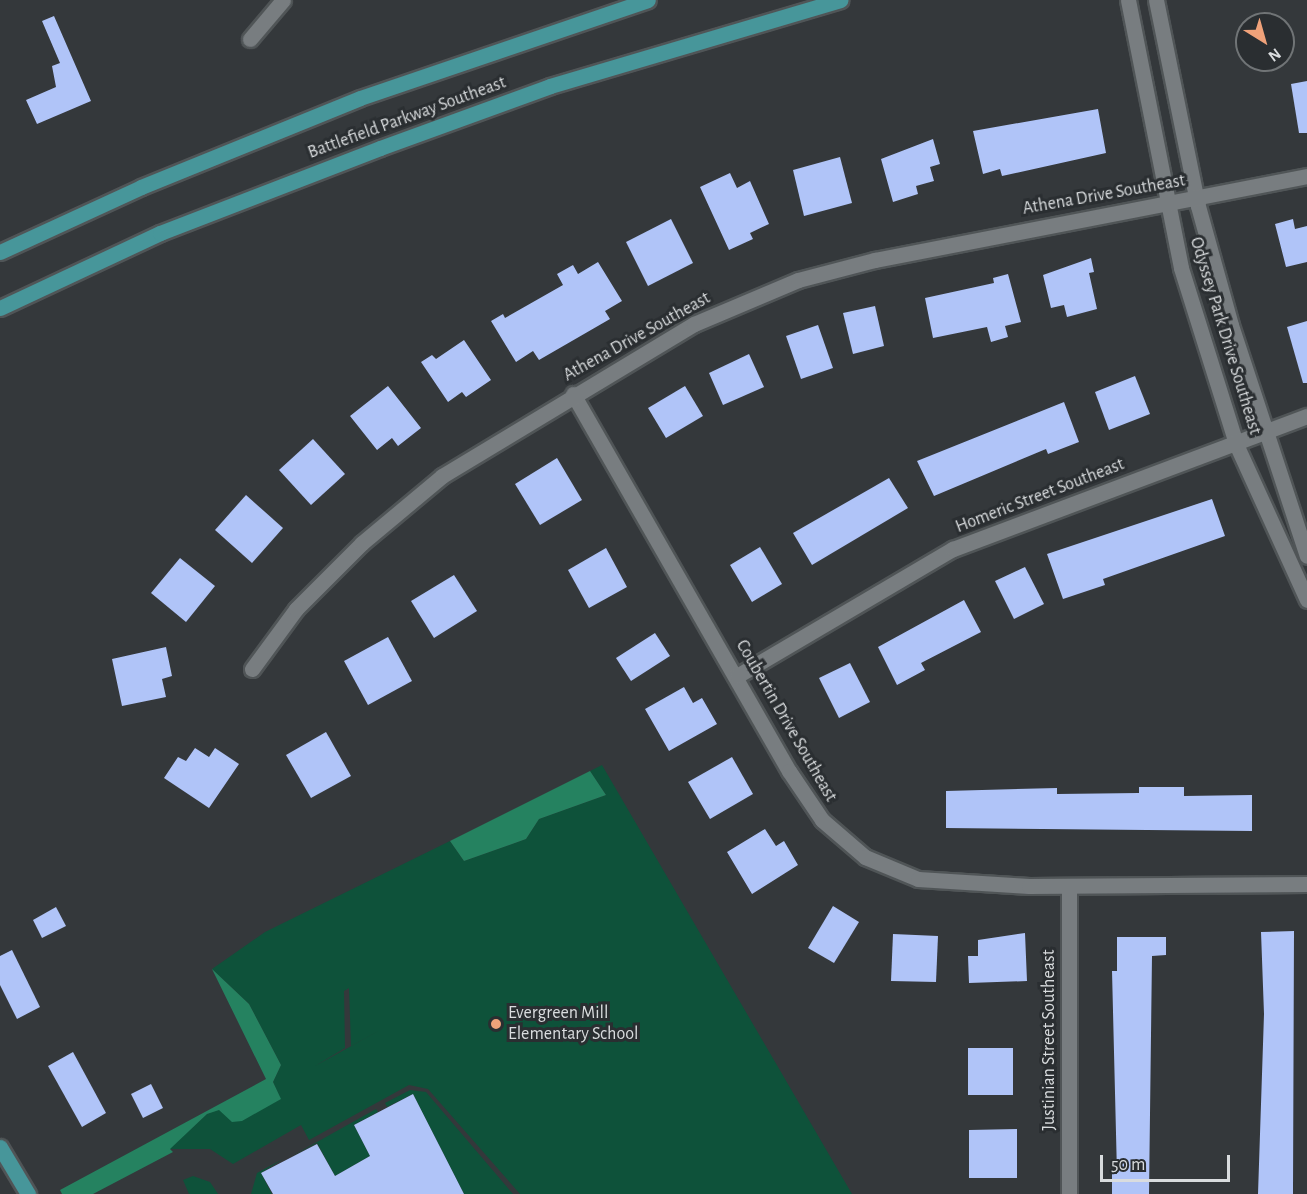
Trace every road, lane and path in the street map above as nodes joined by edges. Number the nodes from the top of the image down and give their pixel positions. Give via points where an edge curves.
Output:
1 (283, 0) edge
2 (648, 0) edge
3 (842, 0) edge
4 (1128, 0) edge
5 (1156, 0) edge
6 (250, 39) dead end
7 (1307, 176) edge
8 (1197, 198) junction
9 (1168, 206) junction
10 (0, 252) edge
11 (0, 308) edge
12 (573, 394) junction
13 (1307, 416) edge
14 (1266, 431) junction
15 (1236, 444) junction
16 (1307, 556) edge
17 (1307, 600) edge
18 (252, 669) dead end
19 (737, 676) junction
20 (1307, 884) edge
21 (1069, 886) junction
22 (0, 1148) edge
23 (28, 1194) edge
24 (1069, 1194) edge

1 - 6 street
2 - 10 main road, Battlefield Parkway Southeast via 360,98 141,187
3 - 11 main road, Battlefield Parkway Southeast via 550,86 339,163 160,233
4 - 9 street, Odyssey Park Drive Southeast
5 - 8 street, Odyssey Park Drive Southeast
7 - 8 street, Athena Drive Southeast
8 - 9 street, Athena Drive Southeast
8 - 14 street, Odyssey Park Drive Southeast
9 - 12 street, Athena Drive Southeast via 1044,225 798,280 694,324
9 - 15 street, Odyssey Park Drive Southeast via 1181,268
12 - 18 street, Athena Drive Southeast via 442,476 363,543 296,609
12 - 19 street, Coubertin Drive Southeast
13 - 14 street, Homeric Street Southeast
14 - 15 street, Homeric Street Southeast
14 - 16 street, Odyssey Park Drive Southeast
15 - 17 street, Odyssey Park Drive Southeast
15 - 19 street, Homeric Street Southeast via 953,549
19 - 21 street, Coubertin Drive Southeast via 822,820 865,856 918,879
20 - 21 street, Coubertin Drive Southeast
21 - 24 street, Justinian Street Southeast
22 - 23 main road

